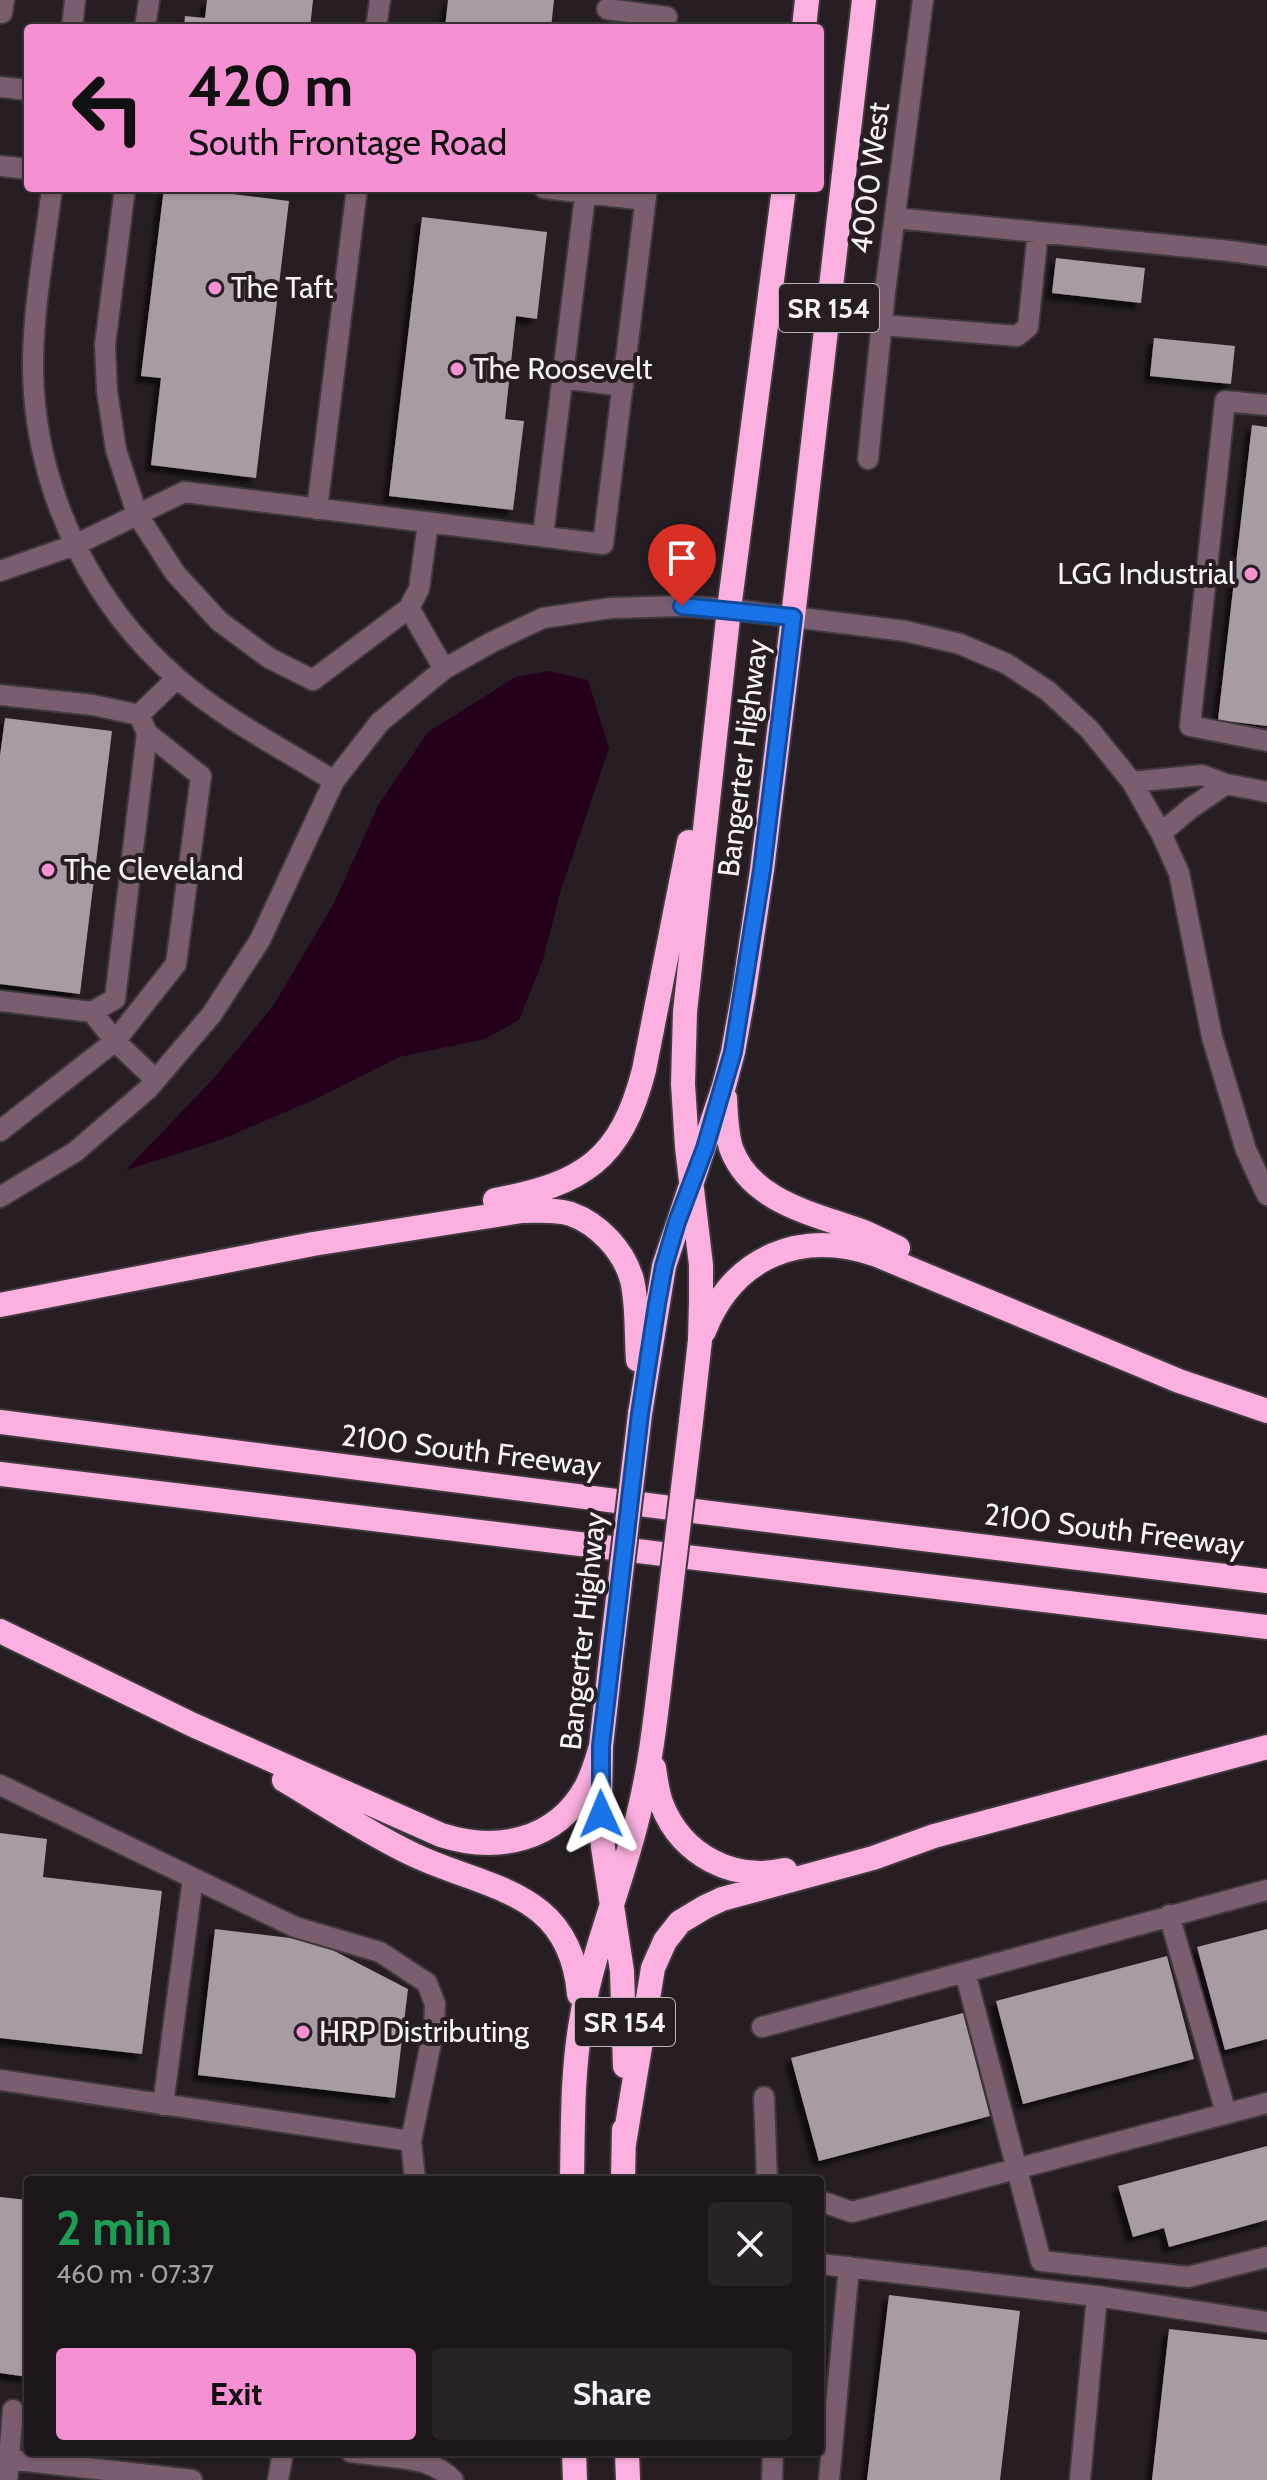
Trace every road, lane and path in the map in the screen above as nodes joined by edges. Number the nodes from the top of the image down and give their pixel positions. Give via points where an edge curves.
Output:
1 (4, 0) edge
2 (75, 0) edge
3 (149, 0) edge
4 (380, 0) edge
5 (807, 0) edge
6 (864, 0) edge
7 (923, 0) edge
8 (606, 12) edge
9 (0, 13) edge
10 (668, 15) edge
11 (72, 24) edge
12 (146, 24) edge
13 (377, 24) edge
14 (804, 24) edge
15 (0, 87) edge
16 (24, 90) edge
17 (0, 166) edge
18 (24, 169) edge
19 (52, 192) edge
20 (124, 192) edge
21 (357, 192) edge
22 (585, 192) edge
23 (616, 192) edge
24 (783, 192) edge
25 (646, 194) edge
26 (895, 218) junction
27 (1038, 232) junction
28 (1267, 256) edge
29 (882, 325) junction
30 (562, 378) junction
31 (623, 386) junction
32 (1267, 405) edge
33 (868, 459) dead end
34 (317, 509) junction
35 (137, 514) junction
36 (428, 523) junction
37 (543, 536) junction
38 (75, 545) junction
39 (0, 571) edge
40 (409, 608) junction
41 (729, 609) junction
42 (793, 617) junction
43 (444, 669) junction
44 (177, 678) junction
45 (719, 691) junction
46 (0, 695) edge
47 (143, 724) junction
48 (1267, 741) edge
49 (334, 781) junction
50 (1132, 782) junction
51 (1226, 784) junction
52 (1267, 792) edge
53 (1161, 833) junction
54 (0, 1001) edge
55 (92, 1012) junction
56 (115, 1041) junction
57 (156, 1080) junction
58 (724, 1086) junction
59 (0, 1131) edge
60 (692, 1183) junction
61 (1267, 1195) edge
62 (0, 1197) edge
63 (313, 1244) junction
64 (0, 1305) edge
65 (700, 1340) junction
66 (1179, 1381) junction
67 (1267, 1411) edge
68 (640, 1414) junction
69 (0, 1422) edge
70 (0, 1474) edge
71 (1267, 1581) edge
72 (1267, 1627) edge
73 (0, 1631) edge
74 (193, 1725) junction
75 (601, 1746) junction
76 (1267, 1747) edge
77 (651, 1753) junction
78 (0, 1785) edge
79 (934, 1836) junction
80 (193, 1878) junction
81 (1267, 1890) edge
82 (612, 1901) junction
83 (1169, 1915) junction
84 (965, 1972) junction
85 (582, 2018) junction
86 (762, 2027) dead end
87 (0, 2080) edge
88 (764, 2097) dead end
89 (1267, 2103) edge
90 (163, 2105) junction
91 (1226, 2113) junction
92 (411, 2141) junction
93 (624, 2144) junction
94 (1018, 2168) junction
95 (415, 2176) edge
96 (572, 2176) edge
97 (623, 2176) edge
98 (767, 2176) edge
99 (824, 2202) edge
100 (1267, 2257) edge
101 (824, 2264) edge
102 (849, 2267) junction
103 (1097, 2296) junction
104 (1267, 2322) edge
105 (14, 2411) edge
106 (282, 2456) edge
107 (390, 2456) edge
108 (574, 2456) edge
109 (627, 2456) edge
110 (773, 2456) edge
111 (8, 2470) edge
112 (192, 2480) edge
113 (278, 2480) edge
114 (453, 2480) edge
115 (575, 2480) edge
116 (628, 2480) edge
117 (772, 2480) edge
118 (829, 2480) edge
119 (1080, 2480) edge

1 - 9 street
2 - 11 street
3 - 12 street
4 - 13 street
5 - 14 highway
6 - 42 highway, Bangerter Highway / SR 154
7 - 26 street, 4000 West
8 - 10 street
15 - 16 street
17 - 18 street
19 - 38 street via 34,342 34,393 55,496
20 - 35 street via 105,345 116,450
21 - 34 street
22 - 30 street
23 - 25 street
24 - 41 highway, Bangerter Highway / SR 154
25 - 31 street
26 - 27 street
26 - 29 street, 4000 West
27 - 28 street
27 - 29 street via 1028,327 1017,336
29 - 33 street, 4000 West
30 - 31 street
30 - 37 street
31 - 37 street via 603,544
32 - 48 street via 1225,401 1190,726
34 - 35 street via 184,492
34 - 36 street
35 - 38 street
35 - 40 street via 175,573 219,621 269,658 313,680
36 - 37 street
36 - 40 street via 419,589
38 - 39 street
38 - 44 street via 97,587 132,634
40 - 43 street
41 - 42 street
41 - 43 street via 611,608 543,618
41 - 45 highway, Bangerter Highway / SR 154
42 - 50 street via 905,631 960,644 1007,664 1048,691 1089,729
42 - 58 highway, Bangerter Highway / SR 154 via 756,912
43 - 49 street via 380,722
44 - 47 street
44 - 49 street
45 - 60 highway, Bangerter Highway / SR 154 via 685,1012 683,1084
45 - 63 highway via 644,1070 622,1131 592,1164 547,1189 356,1224
46 - 47 street via 93,705
47 - 55 street via 115,999
47 - 56 street via 201,776 176,964
49 - 57 street via 260,940 212,1014
50 - 51 street via 1202,775
50 - 53 street
51 - 52 street
51 - 53 street
53 - 61 street via 1179,873 1229,1099
54 - 55 street
55 - 56 street
56 - 57 street
56 - 59 street
57 - 62 street via 75,1152
58 - 60 highway, Bangerter Highway / SR 154
58 - 66 highway via 731,1147 769,1194 866,1233
60 - 65 highway, Bangerter Highway / SR 154 via 701,1265
60 - 68 highway, Bangerter Highway / SR 154 via 664,1266
63 - 64 highway
63 - 68 highway via 522,1211 552,1210 586,1222 614,1246 632,1281
65 - 66 highway via 723,1296 755,1264 787,1249 828,1244 877,1255
65 - 77 highway, Bangerter Highway / SR 154, bridge
66 - 67 highway
68 - 75 highway, Bangerter Highway / SR 154, bridge
69 - 71 highway, 2100 South Freeway
70 - 72 highway
73 - 74 highway
74 - 75 highway via 441,1835 489,1844 531,1835 567,1812 588,1784
74 - 85 highway via 393,1845 506,1890 537,1909 573,1957
75 - 82 highway, Bangerter Highway / SR 154 via 602,1831
76 - 79 highway
77 - 79 highway via 659,1797 677,1831 709,1860 736,1871 773,1873
77 - 82 highway, Bangerter Highway / SR 154
78 - 80 street
79 - 93 highway via 722,1899 680,1922 653,1968
80 - 90 street
80 - 92 street via 295,1927 380,1952 427,1983 435,2004 434,2028
81 - 83 street
82 - 85 highway, Bangerter Highway / SR 154
82 - 93 highway, Bangerter Highway / SR 154 via 625,2006
83 - 84 street
83 - 91 street
84 - 86 street
84 - 94 street
85 - 96 highway, Bangerter Highway / SR 154
87 - 90 street
88 - 98 street
89 - 91 street
90 - 92 street
91 - 94 street
92 - 95 street
93 - 97 highway, Bangerter Highway / SR 154
94 - 99 street via 852,2212
94 - 100 street via 1041,2261 1188,2277
101 - 102 street
102 - 103 street
102 - 118 street
103 - 104 street
103 - 119 street
105 - 111 street
106 - 113 street
107 - 114 street via 427,2462
108 - 115 highway
109 - 116 highway
110 - 117 street
111 - 112 street

